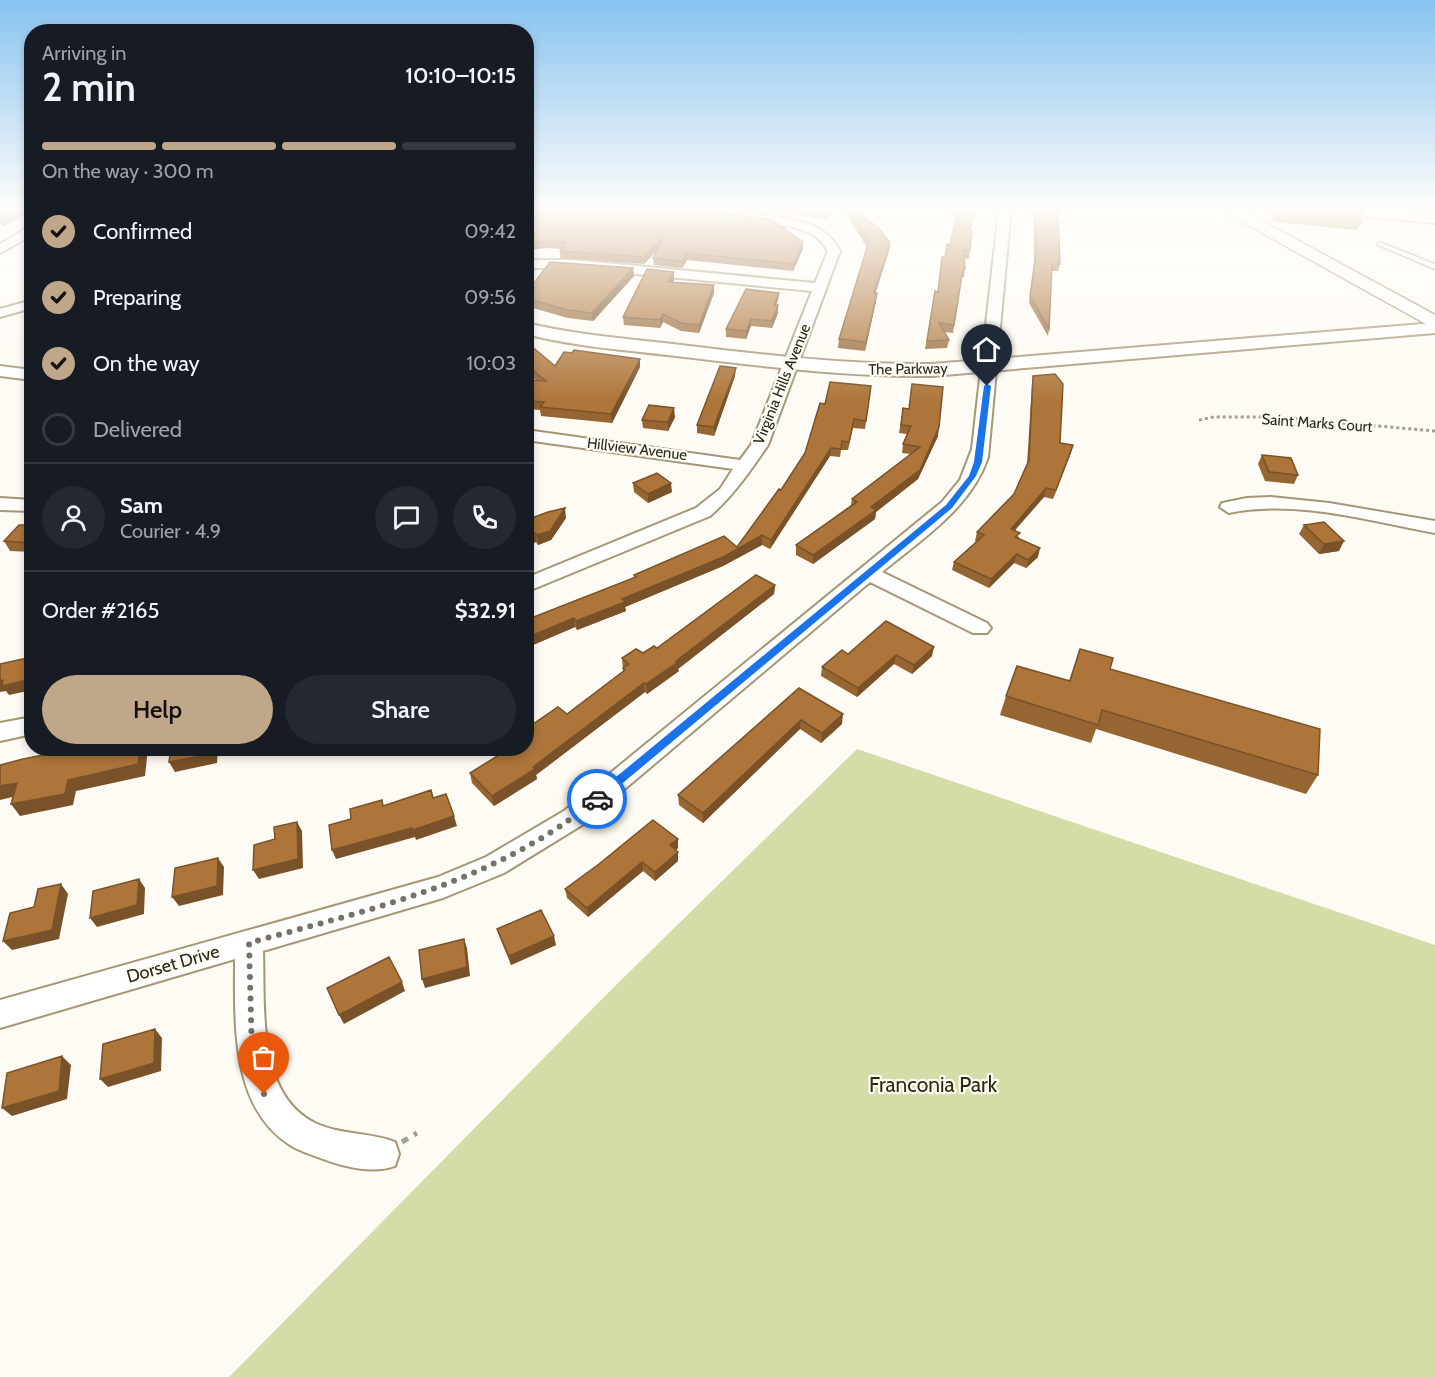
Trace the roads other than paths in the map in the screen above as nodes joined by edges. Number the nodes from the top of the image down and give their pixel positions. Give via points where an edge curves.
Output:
1 (669, 273) edge
2 (826, 273) edge
3 (999, 273) edge
4 (1344, 273) edge
5 (820, 288) junction
6 (24, 306) edge
7 (0, 312) edge
8 (1435, 323) edge
9 (1435, 328) edge
10 (534, 330) edge
11 (791, 363) junction
12 (990, 365) junction
13 (0, 371) edge
14 (24, 374) edge
15 (534, 436) edge
16 (747, 466) junction
17 (0, 504) edge
18 (24, 506) edge
19 (1229, 507) dead end
20 (1435, 527) edge
21 (869, 573) junction
22 (534, 583) edge
23 (980, 628) dead end
24 (24, 727) edge
25 (0, 732) edge
26 (249, 943) junction
27 (0, 1014) edge
28 (383, 1154) dead end

1 - 5 street
2 - 5 street, Virginia Hills Avenue
3 - 12 street, Dorset Drive
4 - 8 main road
5 - 11 street, Virginia Hills Avenue
6 - 7 street
9 - 12 street, The Parkway
10 - 11 street, The Parkway via 580,339
11 - 12 street, The Parkway via 889,371
11 - 16 street, Virginia Hills Avenue
12 - 21 street, Dorset Drive via 981,449 972,476 949,506
13 - 14 street
15 - 16 street, Hillview Avenue
16 - 22 street, Virginia Hills Avenue via 726,493 692,518
17 - 18 street
19 - 20 street via 1251,501 1278,502
21 - 23 street
21 - 26 street, Dorset Drive via 573,818 546,836 495,865 442,887
24 - 25 street
26 - 27 street, Dorset Drive
26 - 28 street via 252,1054 261,1088 270,1103 305,1136 336,1149

